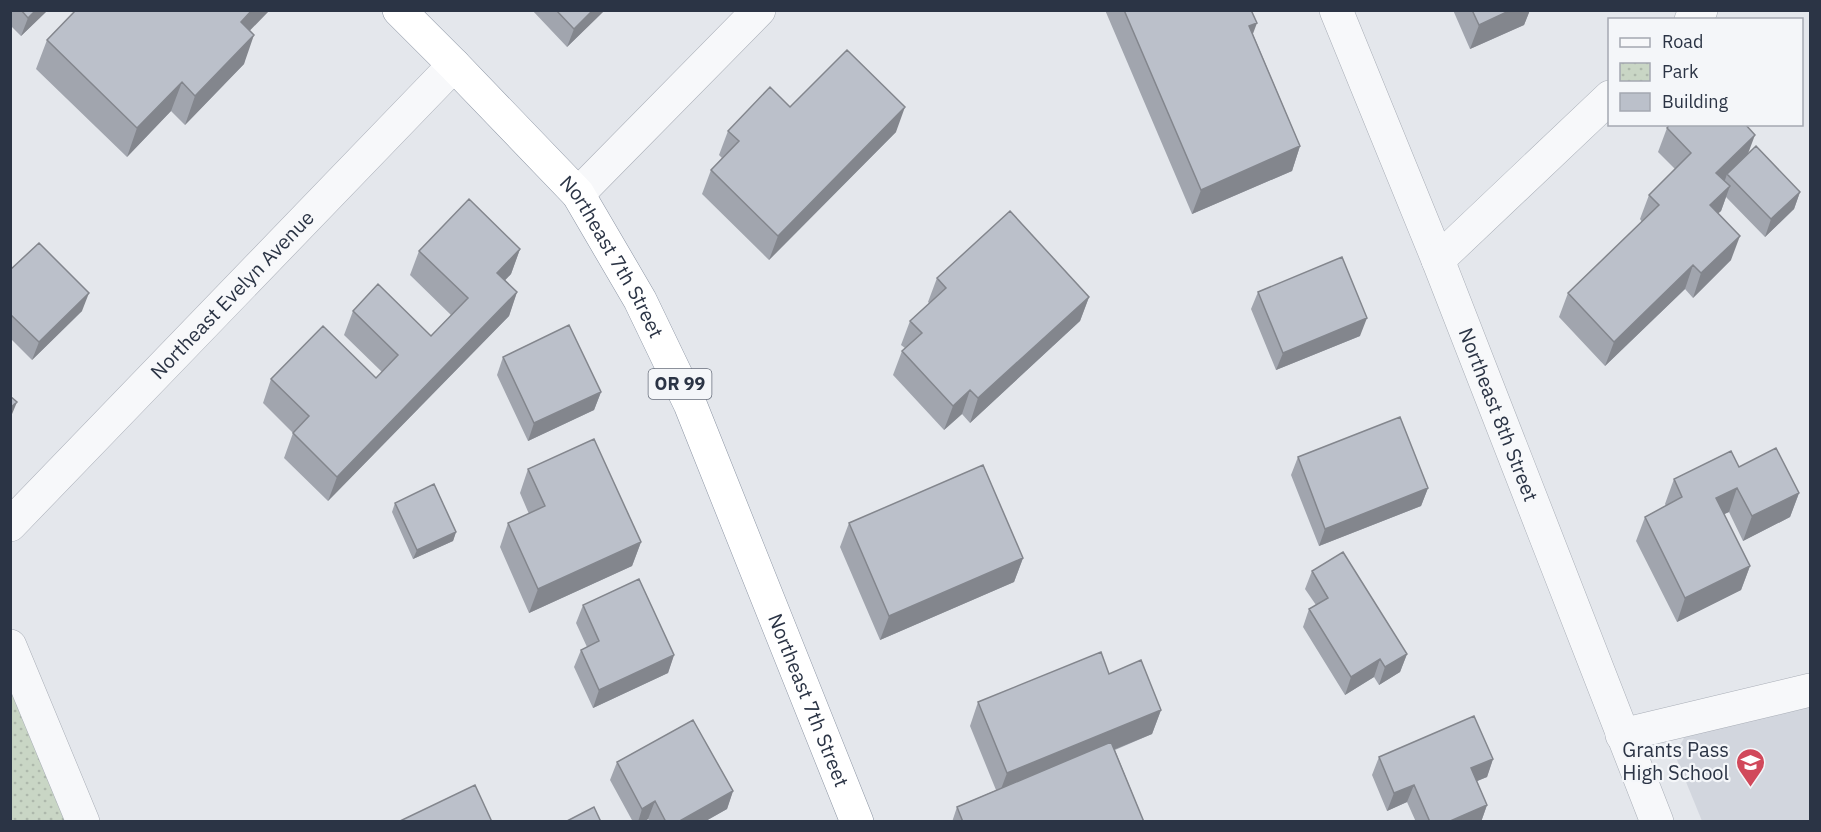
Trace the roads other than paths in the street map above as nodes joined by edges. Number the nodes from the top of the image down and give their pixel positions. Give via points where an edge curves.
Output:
1 (399, 10) edge
2 (759, 10) edge
3 (1336, 10) edge
4 (454, 65) junction
5 (1608, 99) edge
6 (578, 194) junction
7 (1438, 260) junction
8 (10, 525) edge
9 (10, 646) edge
10 (1810, 690) edge
11 (1622, 735) junction
12 (83, 822) edge
13 (857, 822) edge
14 (1657, 822) edge

1 - 4 highway, Northeast 7th Street / OR 99
2 - 6 street
3 - 7 street, Northeast 8th Street
4 - 6 highway, Northeast 7th Street / OR 99
4 - 8 street, Northeast Evelyn Avenue
5 - 7 street
6 - 13 highway, Northeast 7th Street / OR 99 via 640,300 690,404
7 - 11 street, Northeast 8th Street
9 - 12 street
10 - 11 street
11 - 14 street, Northeast 8th Street

